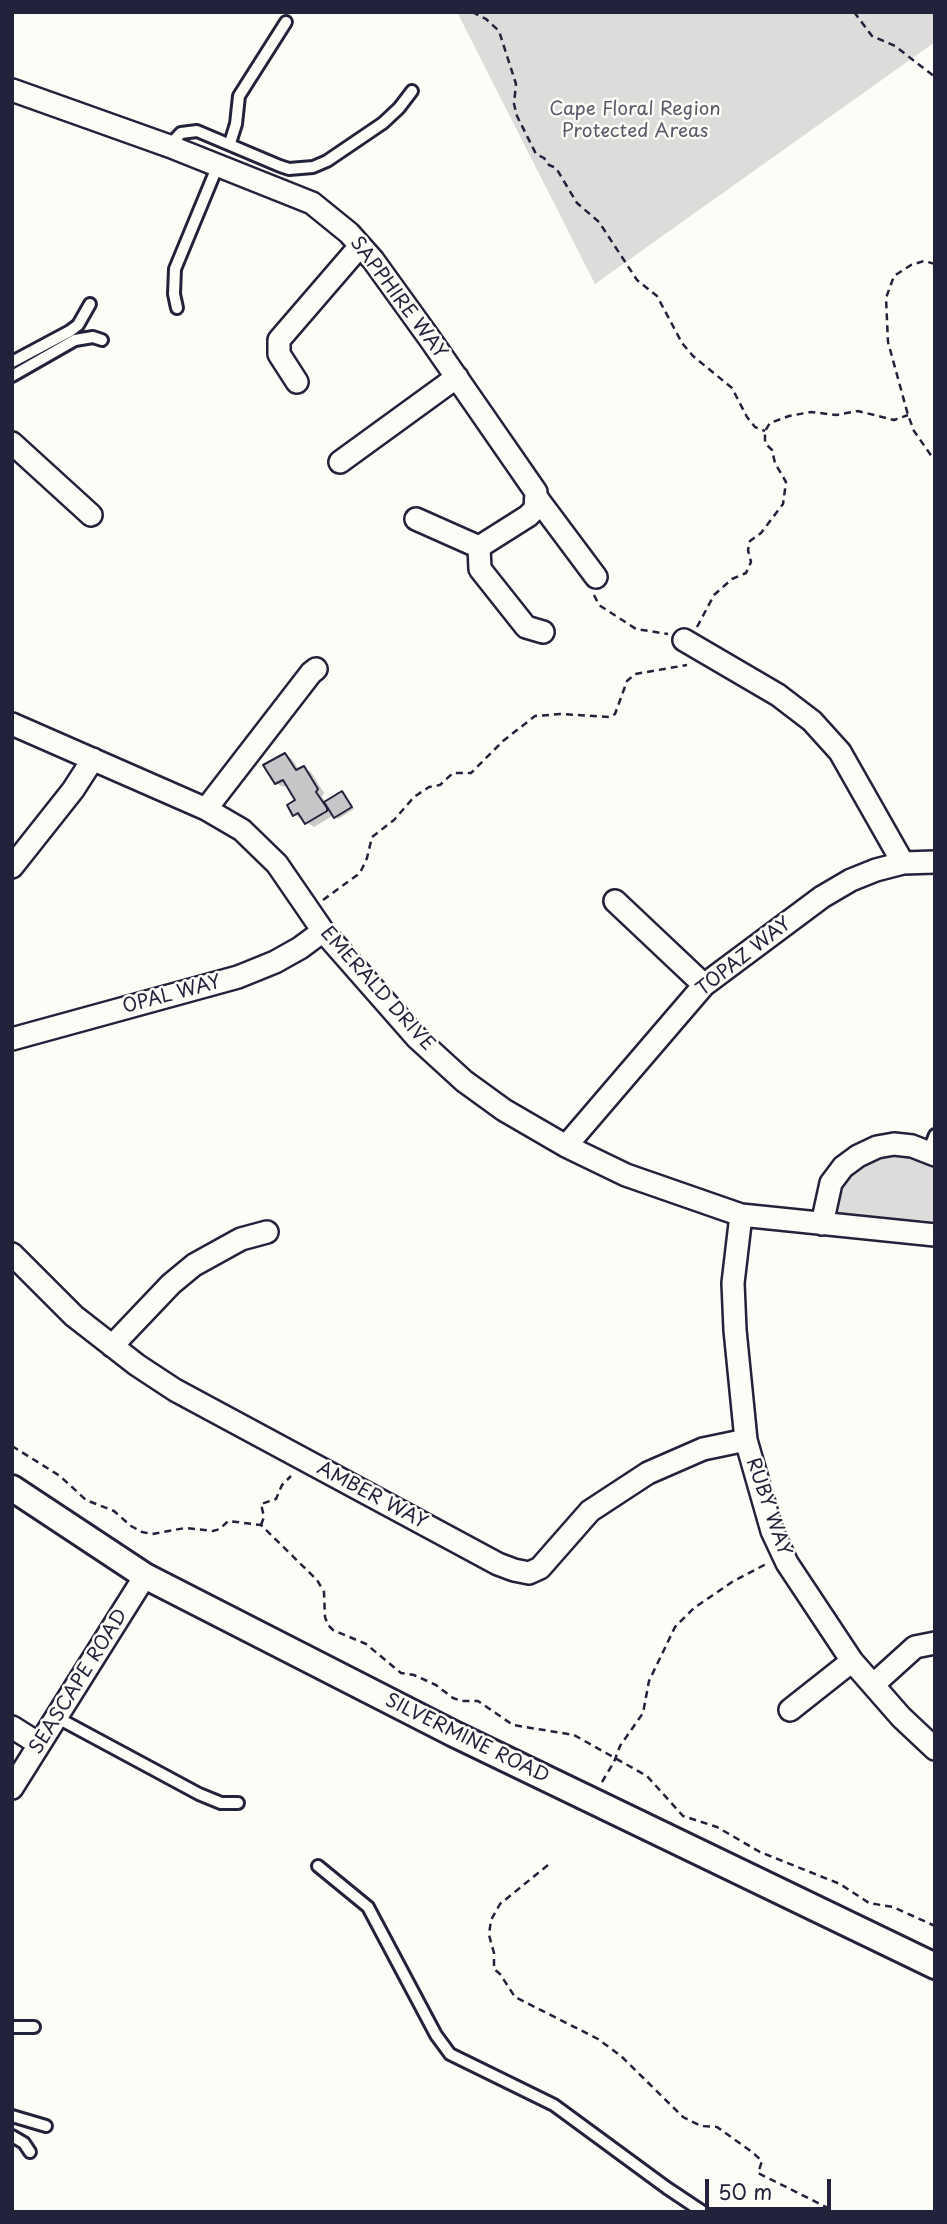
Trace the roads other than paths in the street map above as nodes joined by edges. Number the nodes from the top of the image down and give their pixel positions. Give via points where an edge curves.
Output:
1 (286, 22) dead end
2 (12, 90) edge
3 (412, 91) dead end
4 (230, 143) junction
5 (169, 146) junction
6 (218, 165) junction
7 (360, 246) junction
8 (90, 304) dead end
9 (177, 308) dead end
10 (102, 340) dead end
11 (12, 362) edge
12 (12, 376) edge
13 (457, 377) junction
14 (297, 382) dead end
15 (12, 443) edge
16 (340, 462) dead end
17 (537, 498) junction
18 (91, 515) dead end
19 (416, 519) dead end
20 (479, 547) junction
21 (596, 577) road end
22 (543, 632) dead end
23 (690, 643) road end
24 (316, 669) dead end
25 (12, 724) edge
26 (93, 759) junction
27 (206, 808) junction
28 (935, 862) edge
29 (903, 863) junction
30 (12, 867) edge
31 (615, 901) dead end
32 (323, 931) junction
33 (704, 985) junction
34 (12, 1039) edge
35 (566, 1146) junction
36 (933, 1148) edge
37 (741, 1214) junction
38 (822, 1224) junction
39 (267, 1232) dead end
40 (935, 1235) edge
41 (12, 1254) edge
42 (112, 1346) junction
43 (746, 1440) junction
44 (12, 1488) edge
45 (145, 1576) junction
46 (935, 1643) edge
47 (852, 1661) junction
48 (873, 1685) junction
49 (790, 1710) dead end
50 (56, 1717) junction
51 (12, 1727) edge
52 (39, 1744) junction
53 (935, 1749) edge
54 (12, 1788) edge
55 (238, 1803) dead end
56 (318, 1866) dead end
57 (935, 1966) edge
58 (12, 2027) edge
59 (34, 2027) dead end
60 (12, 2116) edge
61 (46, 2126) dead end
62 (12, 2136) edge
63 (30, 2152) dead end
64 (703, 2212) edge

1 - 4 lane via 239,96
2 - 5 street, SAPPHIRE WAY
3 - 4 lane via 383,123 313,167 289,169
4 - 5 lane via 188,131
5 - 6 street, SAPPHIRE WAY
6 - 7 street, SAPPHIRE WAY via 312,203
6 - 9 lane via 175,269
7 - 13 street, SAPPHIRE WAY
7 - 14 street via 279,340 279,354
8 - 11 lane via 70,331
10 - 12 lane via 75,340
13 - 16 street
13 - 17 street, SAPPHIRE WAY via 528,478
15 - 18 street
17 - 20 street via 528,516
17 - 21 street, SAPPHIRE WAY
19 - 20 street
20 - 22 street via 481,569 526,627
23 - 29 street via 778,695 824,734 840,752
24 - 27 street
25 - 26 street, EMERALD DRIVE
26 - 27 street, EMERALD DRIVE
26 - 30 street
27 - 32 street, EMERALD DRIVE via 261,845
28 - 29 street, TOPAZ WAY
29 - 33 street, TOPAZ WAY via 863,875 822,897
31 - 33 street
32 - 34 street, OPAL WAY via 275,962 238,977
32 - 35 street, EMERALD DRIVE via 417,1038 464,1081
33 - 35 street, TOPAZ WAY
35 - 37 street, EMERALD DRIVE via 626,1175
36 - 38 street via 894,1144 858,1156 831,1183
37 - 38 street, EMERALD DRIVE
37 - 43 street, RUBY WAY via 733,1283
38 - 40 street, EMERALD DRIVE
39 - 42 street via 194,1265
41 - 42 street, AMBER WAY via 74,1316
42 - 43 street, AMBER WAY via 175,1390 498,1564 529,1573 549,1560 590,1511 648,1473 703,1449
43 - 47 street, RUBY WAY via 784,1556
44 - 45 street, SILVERMINE ROAD
45 - 50 street, SEASCAPE ROAD
45 - 57 street, SILVERMINE ROAD via 454,1734
46 - 48 street via 915,1647
47 - 48 street, RUBY WAY
47 - 49 street
48 - 53 street, RUBY WAY
50 - 52 street, SEASCAPE ROAD
50 - 55 lane via 199,1794 221,1803
51 - 52 street
52 - 54 street, SEASCAPE ROAD
56 - 64 lane via 368,1908 450,2053 554,2105
58 - 59 lane
60 - 61 lane
62 - 63 lane

